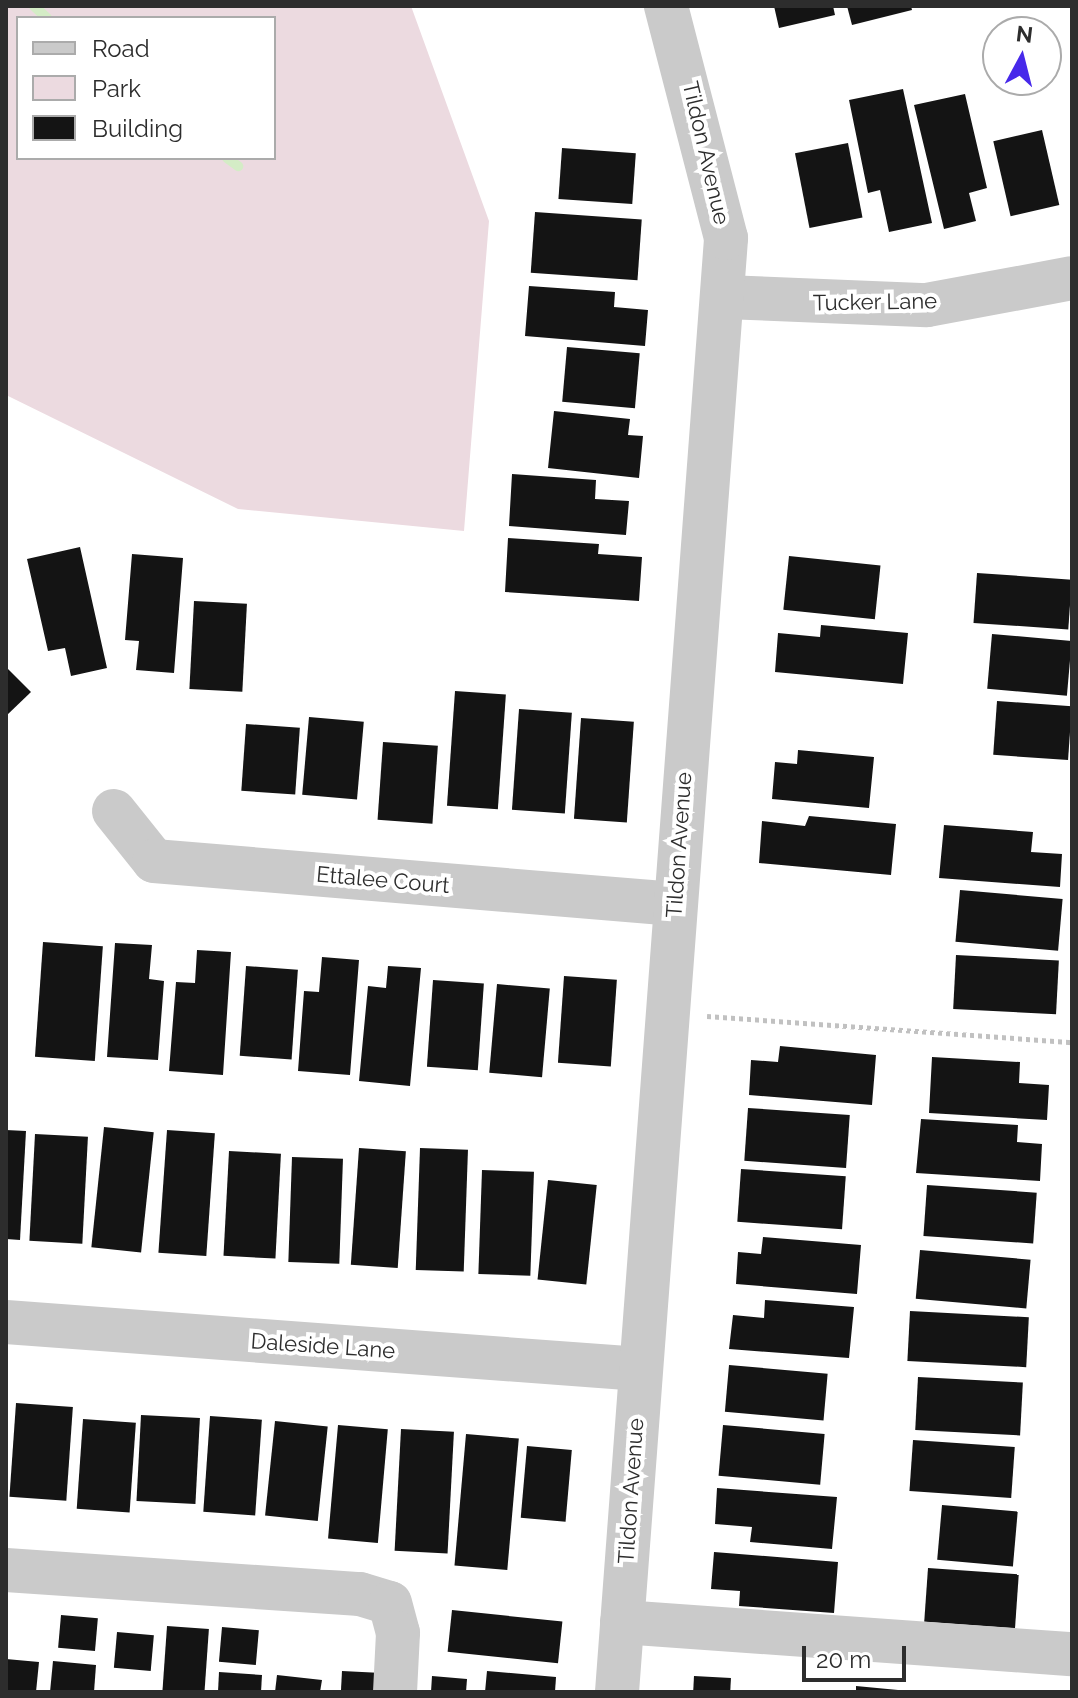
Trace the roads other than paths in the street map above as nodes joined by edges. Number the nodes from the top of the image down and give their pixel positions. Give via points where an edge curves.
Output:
1 (666, 6) edge
2 (1072, 278) edge
3 (724, 297) junction
4 (114, 811) dead end
5 (675, 904) junction
6 (6, 1322) edge
7 (640, 1369) junction
8 (6, 1570) edge
9 (622, 1622) junction
10 (1072, 1654) edge
11 (395, 1692) edge
12 (617, 1692) edge

1 - 3 street, Tildon Avenue via 726,238
2 - 3 street, Tucker Lane via 927,305
3 - 5 street, Tildon Avenue
4 - 5 street, Ettalee Court via 154,861
5 - 7 street, Tildon Avenue
6 - 7 street, Daleside Lane
7 - 9 street, Tildon Avenue
8 - 11 street via 360,1594 390,1603 398,1633
9 - 10 street
9 - 12 street, Tildon Avenue

